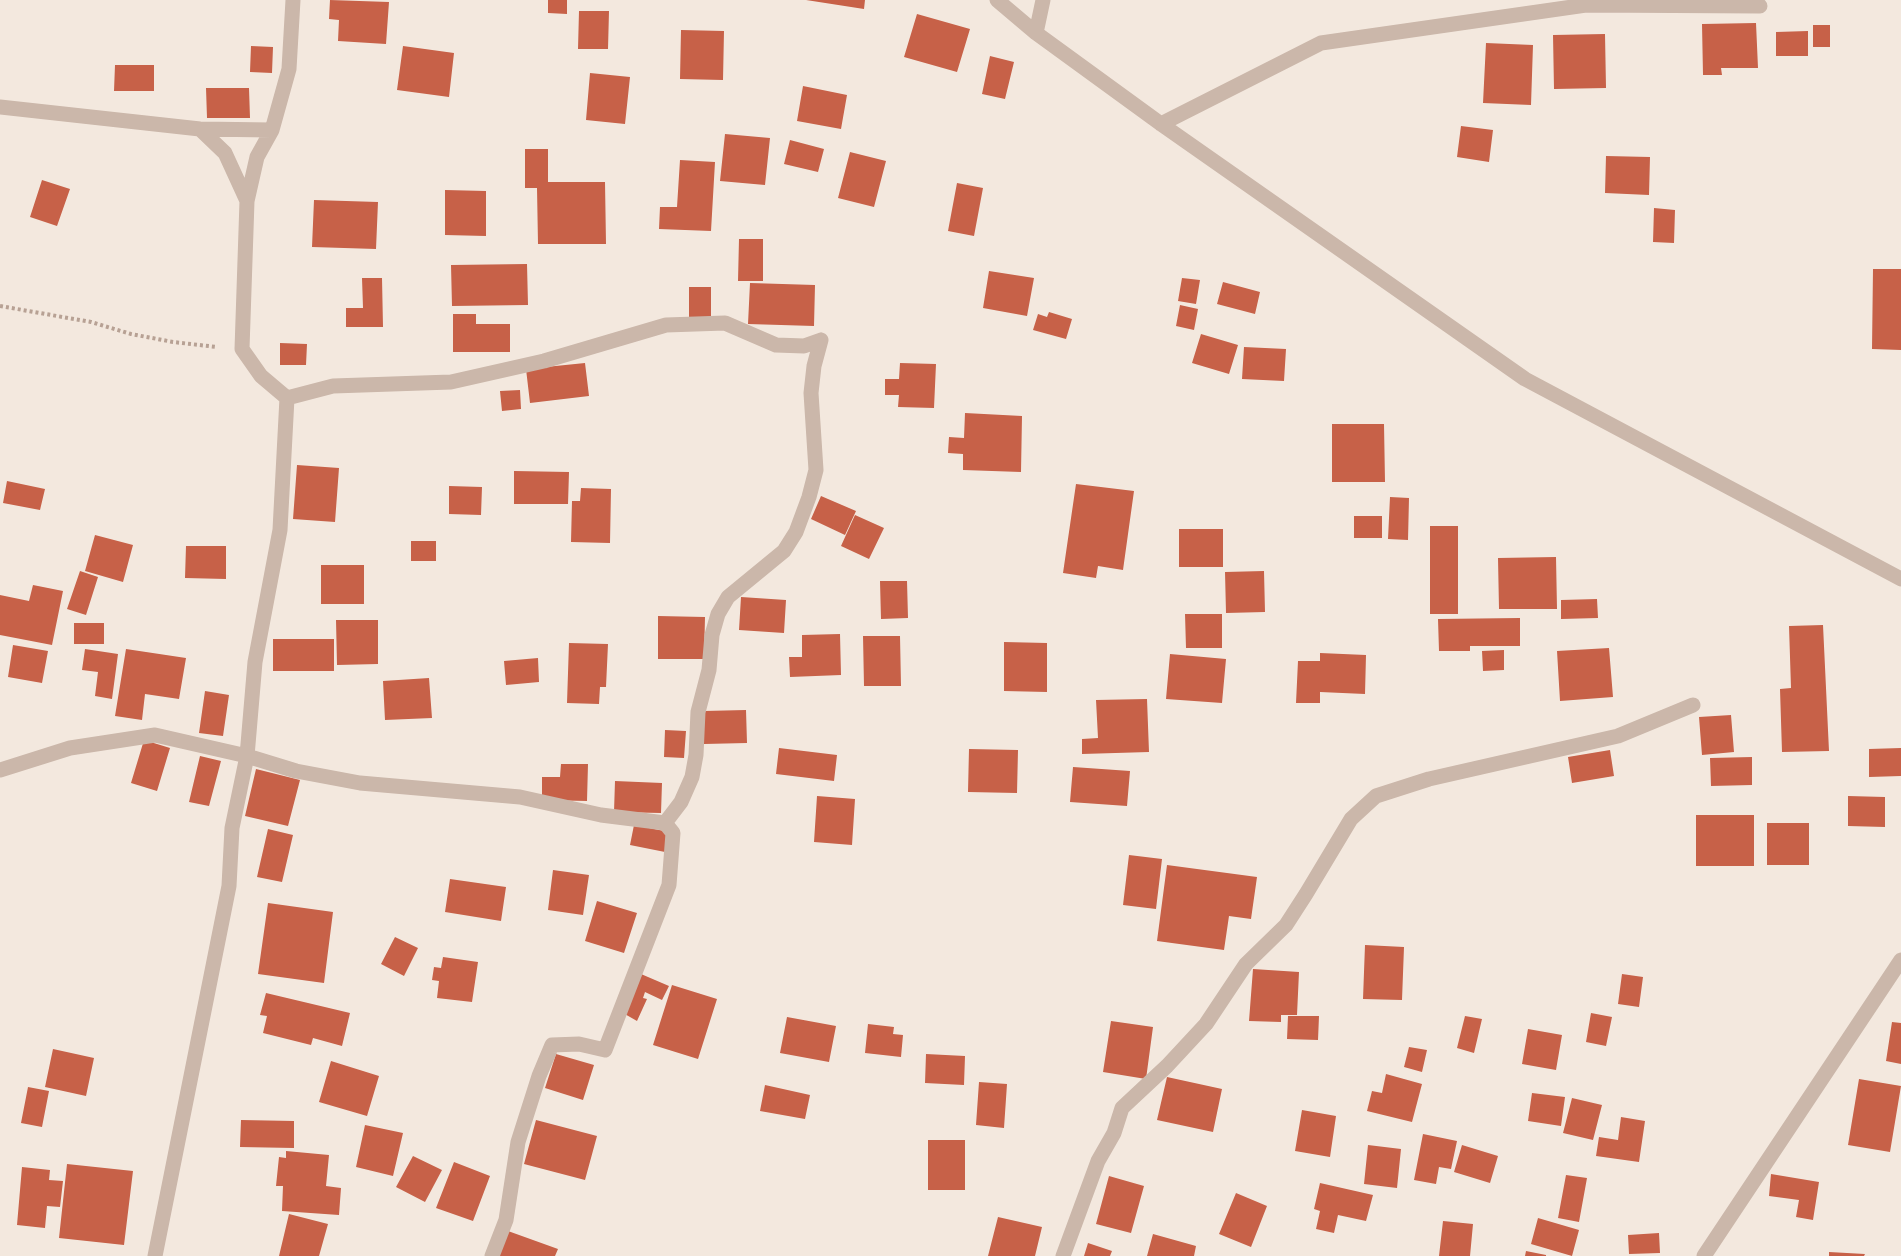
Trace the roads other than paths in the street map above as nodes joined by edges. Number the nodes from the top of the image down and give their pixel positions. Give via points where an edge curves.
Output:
1 (293, 0) edge
2 (997, 0) edge
3 (1043, 0) edge
4 (1586, 2) edge
5 (1760, 6) dead end
6 (1036, 33) junction
7 (0, 107) edge
8 (1161, 124) junction
9 (200, 129) junction
10 (272, 130) junction
11 (247, 201) junction
12 (287, 398) junction
13 (1901, 579) edge
14 (1693, 705) dead end
15 (247, 756) junction
16 (0, 770) edge
17 (665, 824) junction
18 (1901, 960) edge
19 (155, 1256) edge
20 (492, 1256) edge
21 (1063, 1256) edge
22 (1704, 1256) edge

1 - 10 street via 289,69
2 - 6 street
3 - 6 street
4 - 5 street
4 - 8 street via 1321,43
6 - 8 street
7 - 9 street
8 - 13 street via 1525,379
9 - 10 street
9 - 11 street via 225,153
10 - 11 street via 257,157
11 - 12 street via 242,349 261,376
12 - 15 street via 280,530 255,662
12 - 17 street via 333,386 451,382 543,361 666,325 725,323 776,345 804,346 821,340 811,393 816,470 809,497 796,532 784,550 728,597 717,614 698,712 692,777
14 - 21 street via 1618,736 1429,779 1376,796 1351,819 1286,925 1246,964 1206,1024 1122,1108
15 - 16 street via 155,735 70,748
15 - 17 street via 296,771 360,783 520,797
15 - 19 street via 232,828 229,886
17 - 20 street via 673,833 669,885 605,1050 579,1044 552,1046 519,1142 506,1220
18 - 22 street

